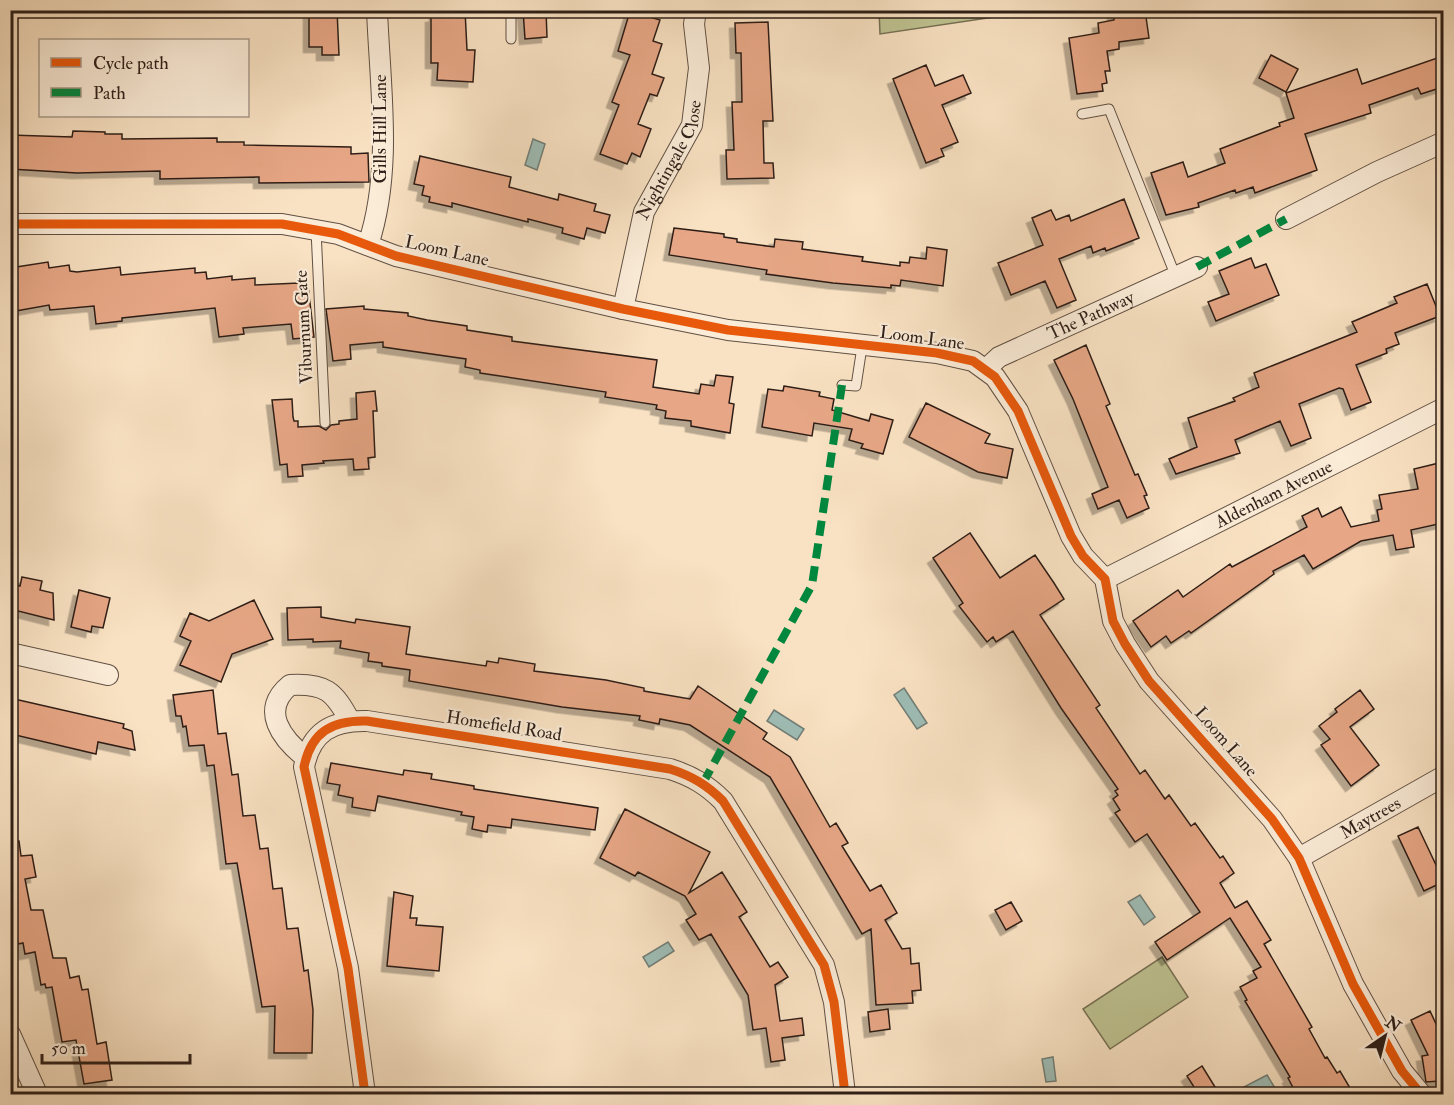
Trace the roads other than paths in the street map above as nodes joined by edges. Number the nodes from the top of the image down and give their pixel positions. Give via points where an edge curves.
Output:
1 (377, 10) edge
2 (511, 10) edge
3 (696, 10) edge
4 (511, 39) dead end
5 (1082, 114) dead end
6 (1443, 142) edge
7 (1286, 219) dead end
8 (10, 224) edge
9 (316, 230) junction
10 (368, 245) junction
11 (1197, 267) dead end
12 (1176, 277) junction
13 (623, 309) junction
14 (862, 347) junction
15 (987, 368) junction
16 (842, 385) dead end
17 (1443, 408) edge
18 (325, 423) dead end
19 (1105, 579) junction
20 (10, 653) edge
21 (108, 675) dead end
22 (350, 721) junction
23 (306, 758) junction
24 (1443, 776) edge
25 (1299, 858) junction
26 (10, 1034) edge
27 (1402, 1071) junction
28 (37, 1095) edge
29 (365, 1095) edge
30 (845, 1095) edge
31 (1398, 1095) edge
32 (1420, 1095) edge

1 - 10 street, Gills Hill Lane via 383,170
2 - 4 lane
3 - 13 street, Nightingale Close via 699,68 692,125 644,212
5 - 12 lane via 1108,109
6 - 7 street
8 - 9 street, Loom Lane via 282,224
9 - 10 street, Loom Lane
9 - 18 lane, Viburnum Gate
10 - 13 street, Loom Lane via 396,256
11 - 12 street, The Pathway
12 - 15 street, The Pathway via 999,357
13 - 14 street, Loom Lane via 728,330
14 - 15 street, Loom Lane via 937,353
14 - 16 lane via 856,387
15 - 19 street via 1018,411 1071,536
17 - 19 street, Aldenham Avenue
19 - 25 street, Loom Lane via 1113,621 1149,681 1272,819
20 - 21 street
22 - 23 street, Homefield Road via 332,725 320,735 310,745
22 - 23 street via 337,696 326,690 290,685 280,692 276,705 282,737
22 - 30 street, Homefield Road via 670,769 703,783 723,801 824,965 834,1002
23 - 29 street via 305,780 348,969
24 - 25 street, Maytrees
25 - 27 street, Loom Lane via 1353,984
26 - 28 street
27 - 31 street
27 - 32 street, Loom Lane

